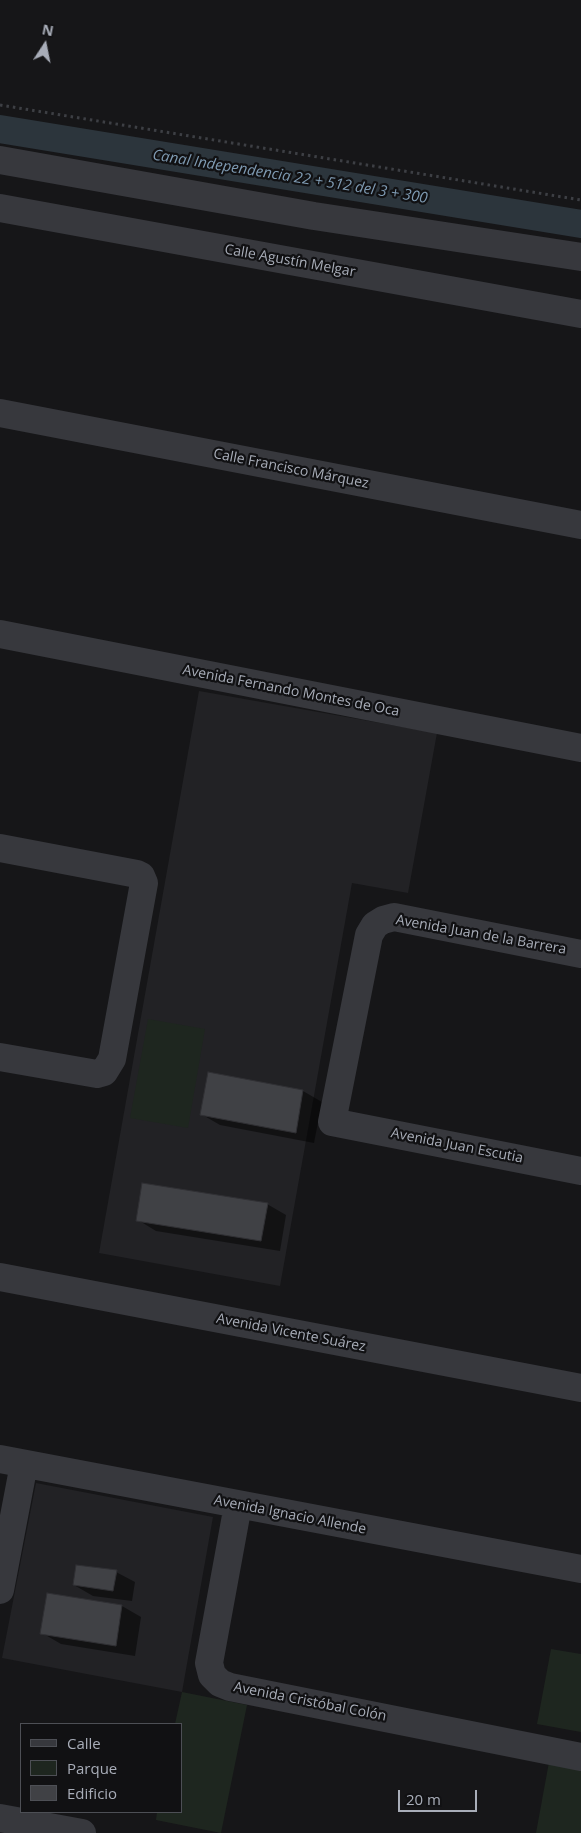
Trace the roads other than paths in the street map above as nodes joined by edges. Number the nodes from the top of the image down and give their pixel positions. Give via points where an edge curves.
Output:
1 (0, 160) edge
2 (0, 208) edge
3 (581, 257) edge
4 (581, 314) edge
5 (0, 413) edge
6 (581, 525) edge
7 (0, 634) edge
8 (581, 748) edge
9 (0, 848) edge
10 (581, 954) edge
11 (0, 1056) edge
12 (332, 1122) joint
13 (581, 1170) edge
14 (0, 1277) edge
15 (581, 1388) edge
16 (12, 1461) edge
17 (238, 1505) junction
18 (581, 1569) edge
19 (0, 1590) edge
20 (581, 1757) edge
21 (0, 1818) edge
22 (82, 1833) edge

1 - 3 street via 314,216
2 - 4 street, Calle Agustín Melgar
5 - 6 street, Calle Francisco Márquez
7 - 8 street, Avenida Fernando Montes de Oca
9 - 11 street via 137,874 144,883 112,1059 104,1072 97,1074
10 - 12 street, Avenida Juan de la Barrera via 394,917 375,925 369,935
12 - 13 street, Avenida Juan Escutia
14 - 15 street, Avenida Vicente Suárez
16 - 17 street, Avenida Ignacio Allende
16 - 19 street
17 - 18 street, Avenida Ignacio Allende
17 - 20 street, Avenida Cristóbal Colón via 209,1663 212,1675 220,1683
21 - 22 street

